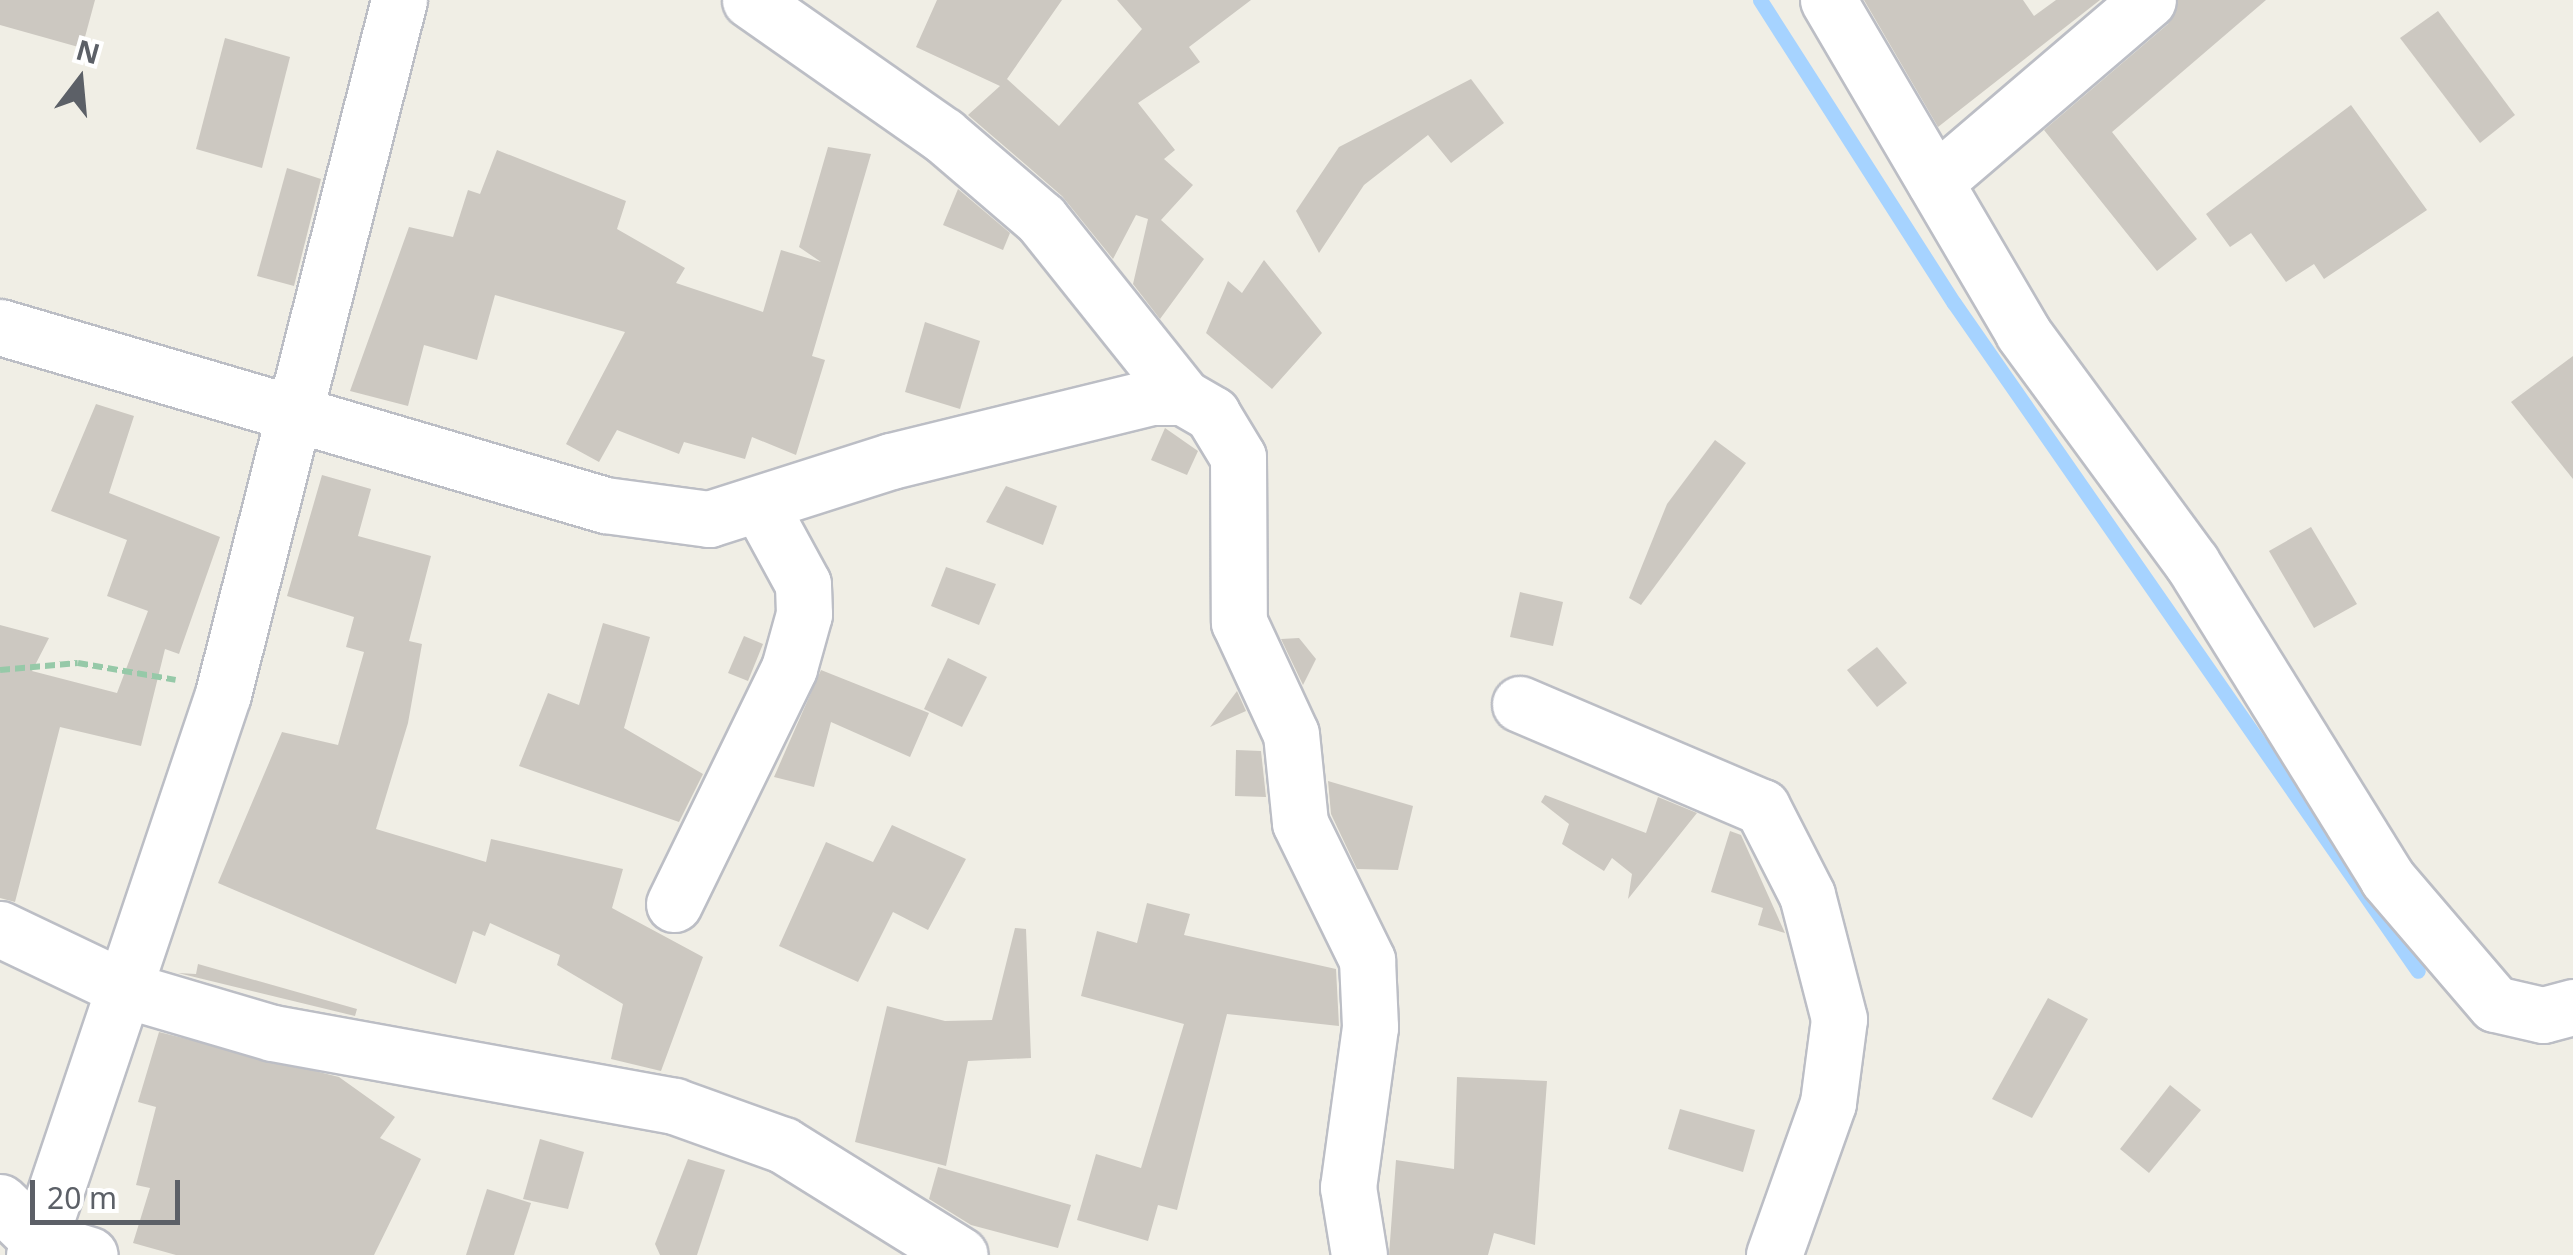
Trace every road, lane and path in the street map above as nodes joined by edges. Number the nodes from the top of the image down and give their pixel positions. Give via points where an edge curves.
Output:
1 (399, 0) edge
2 (750, 0) edge
3 (1828, 0) edge
4 (2148, 0) edge
5 (1935, 182) junction
6 (0, 327) edge
7 (1183, 398) junction
8 (295, 420) junction
9 (760, 506) junction
10 (0, 670) edge
11 (223, 694) junction
12 (1520, 704) dead end
13 (674, 904) dead end
14 (0, 929) edge
15 (130, 991) junction
16 (2573, 1006) edge
17 (24, 1232) edge
18 (90, 1255) edge
19 (960, 1255) edge
20 (1359, 1255) edge
21 (1774, 1255) edge

1 - 8 street
2 - 7 street via 943,136 1041,219
3 - 5 street
4 - 5 street
5 - 16 street via 2024,332 2192,563 2387,878 2494,1004 2543,1015
6 - 8 street
7 - 9 street via 1152,397 890,460
7 - 20 street via 1212,414 1238,457 1239,622 1291,734 1300,823 1367,960 1370,1027 1348,1187
8 - 9 street via 604,505 709,518
8 - 11 street
9 - 13 street via 803,584 804,614 789,668
10 - 11 path via 136,668
11 - 15 street
12 - 21 street via 1762,807 1807,895 1839,1018 1828,1103
14 - 15 street
15 - 17 street
15 - 19 street via 427,1066 674,1106 783,1146
17 - 18 street

